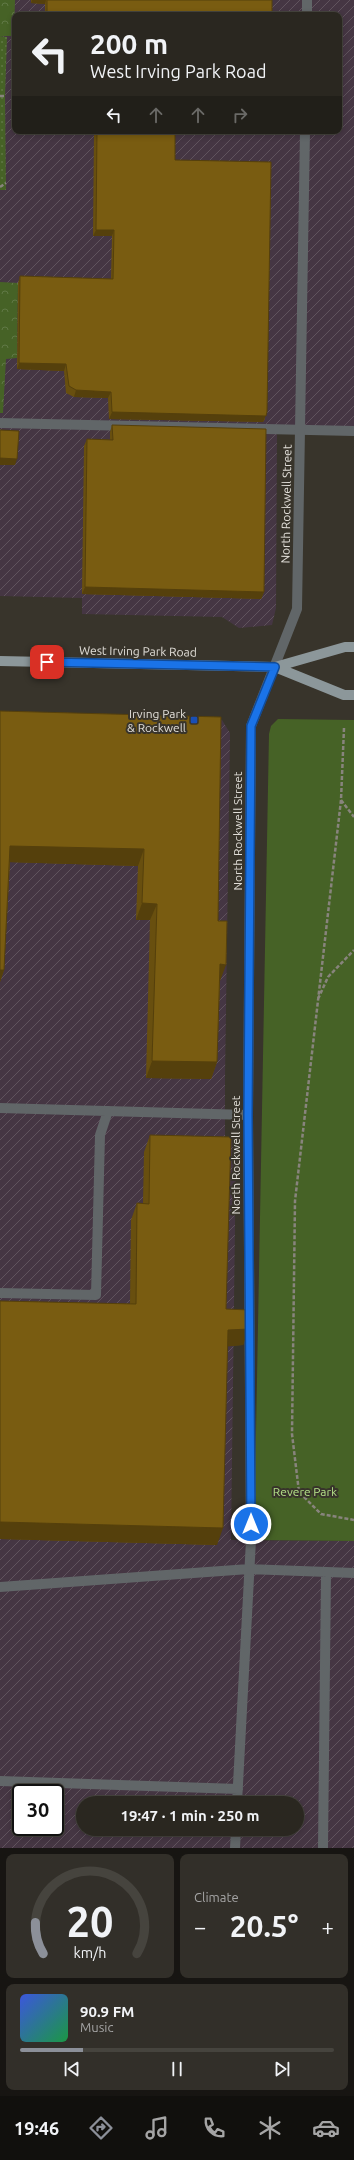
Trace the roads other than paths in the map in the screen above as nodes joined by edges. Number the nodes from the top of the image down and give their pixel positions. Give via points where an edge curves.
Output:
1 (307, 0) edge
2 (307, 12) edge
3 (305, 134) edge
4 (0, 423) edge
5 (300, 429) junction
6 (354, 431) edge
7 (354, 647) edge
8 (0, 661) edge
9 (275, 667) junction
10 (354, 695) edge
11 (0, 1108) edge
12 (108, 1111) junction
13 (248, 1115) junction
14 (0, 1293) edge
15 (250, 1570) junction
16 (326, 1573) junction
17 (354, 1573) edge
18 (0, 1587) edge
19 (0, 1781) edge
20 (238, 1789) junction
21 (238, 1796) edge
22 (236, 1836) edge
23 (235, 1848) edge
24 (323, 1848) edge

1 - 2 street
3 - 5 street, North Rockwell Street
4 - 5 street
5 - 6 street
5 - 9 street, North Rockwell Street via 297,609
7 - 9 main road, West Irving Park Road via 345,647
8 - 9 main road, West Irving Park Road
9 - 10 main road, West Irving Park Road via 344,695
9 - 13 street, North Rockwell Street via 251,726
11 - 12 street
12 - 13 street
12 - 14 street via 100,1135 96,1295
13 - 15 street, North Rockwell Street
15 - 16 street
15 - 18 street
15 - 20 street, North Rockwell Street
16 - 17 street
16 - 24 street
19 - 20 street
20 - 21 street, North Rockwell Street
22 - 23 street

